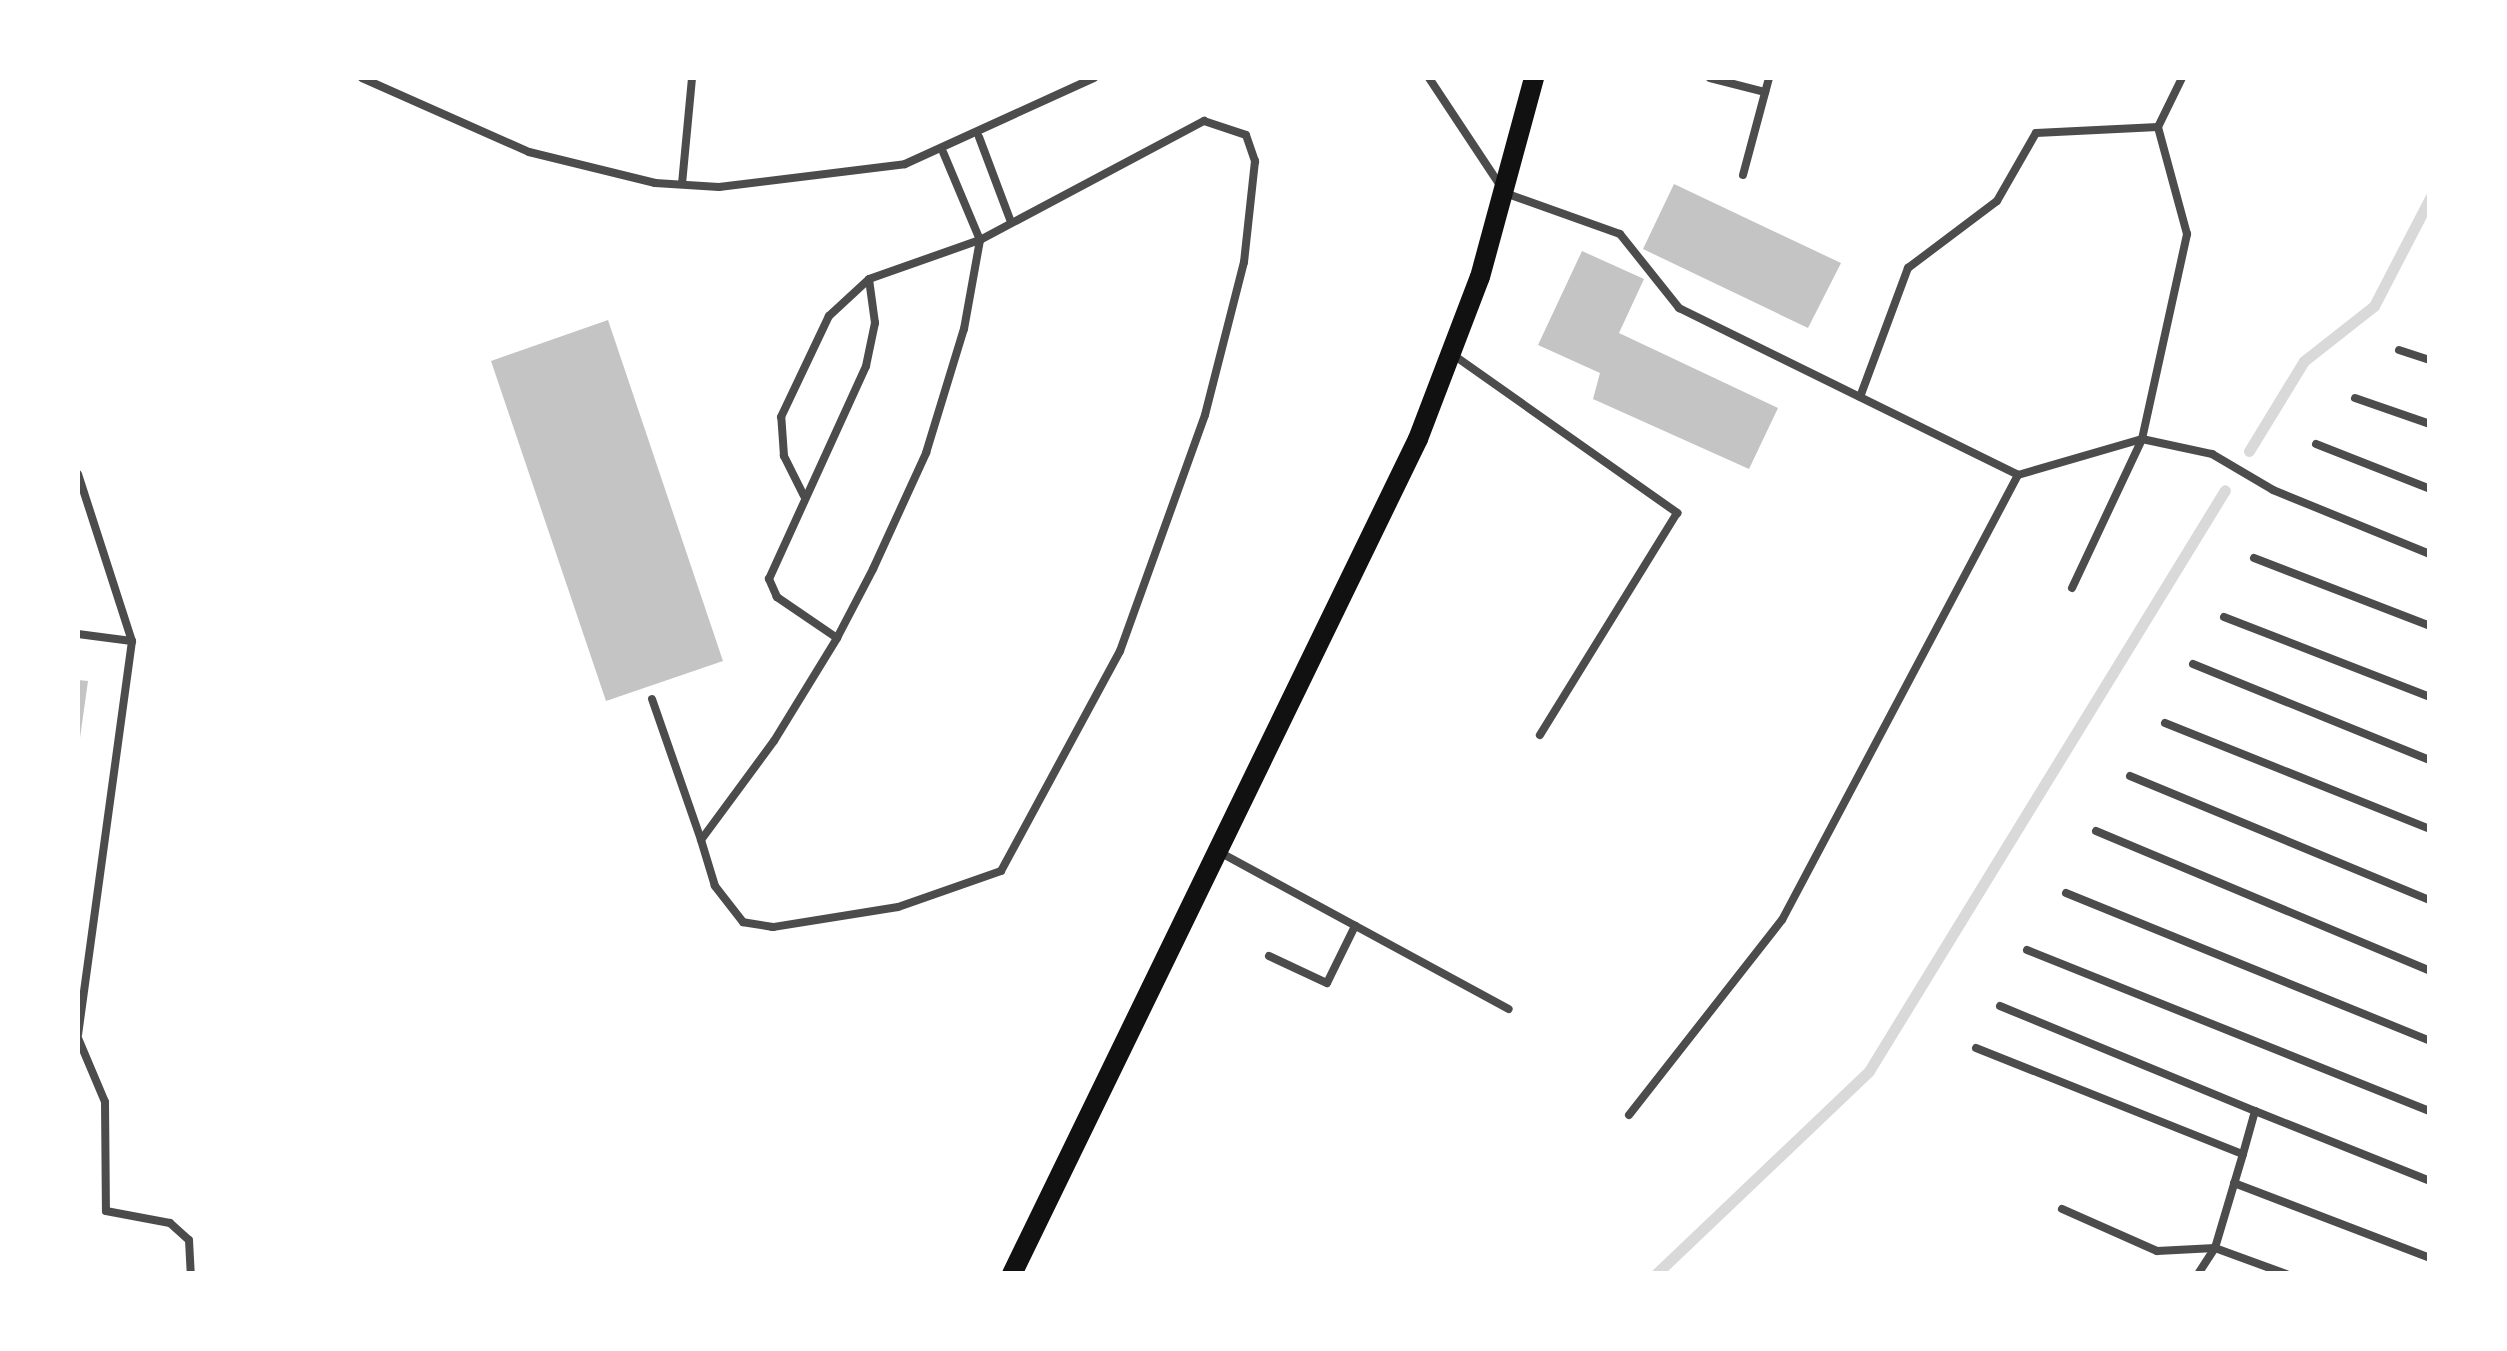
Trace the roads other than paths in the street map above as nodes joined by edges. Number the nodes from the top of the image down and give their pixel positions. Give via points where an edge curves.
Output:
1 (362, 78) edge
2 (692, 78) edge
3 (1094, 78) edge
4 (1428, 78) edge
5 (1534, 78) edge
6 (1710, 78) edge
7 (1769, 78) edge
8 (2182, 78) edge
9 (1765, 92) junction
10 (2158, 126) junction
11 (979, 137) junction
12 (943, 152) junction
13 (1743, 175) dead end
14 (682, 184) junction
15 (1506, 193) junction
16 (1012, 222) junction
17 (980, 240) junction
18 (869, 278) junction
19 (2398, 350) dead end
20 (1452, 354) junction
21 (2430, 360) edge
22 (1860, 397) junction
23 (2355, 398) dead end
24 (2430, 424) edge
25 (2142, 439) junction
26 (2316, 444) dead end
27 (78, 474) edge
28 (2018, 475) junction
29 (2430, 488) edge
30 (804, 496) junction
31 (2430, 554) edge
32 (2254, 558) dead end
33 (2072, 588) dead end
34 (2224, 617) dead end
35 (2430, 626) edge
36 (78, 634) edge
37 (837, 638) junction
38 (132, 642) junction
39 (2193, 664) dead end
40 (2430, 697) edge
41 (652, 699) dead end
42 (2164, 723) dead end
43 (1540, 734) dead end
44 (2430, 760) edge
45 (2130, 776) dead end
46 (2430, 829) edge
47 (2096, 831) dead end
48 (701, 840) junction
49 (1222, 854) junction
50 (2066, 893) dead end
51 (2430, 900) edge
52 (1356, 926) junction
53 (2027, 950) dead end
54 (1269, 956) dead end
55 (2430, 970) edge
56 (2000, 1006) dead end
57 (1509, 1010) dead end
58 (78, 1036) edge
59 (2430, 1041) edge
60 (1976, 1048) dead end
61 (2430, 1110) edge
62 (2255, 1111) junction
63 (1629, 1115) dead end
64 (2243, 1154) junction
65 (2430, 1180) edge
66 (2234, 1183) junction
67 (2062, 1209) dead end
68 (2215, 1248) junction
69 (2430, 1258) edge
70 (192, 1274) edge
71 (1012, 1274) edge
72 (2198, 1274) edge
73 (2286, 1274) edge

1 - 14 lane via 529,152
2 - 14 lane
3 - 11 lane
4 - 15 lane
5 - 15 main road
6 - 9 lane
7 - 9 lane
8 - 10 lane
9 - 13 lane
10 - 22 lane via 2036,133 1997,201 1908,268
10 - 25 lane via 2187,234
11 - 12 lane
11 - 16 lane
12 - 14 lane via 828,180
12 - 17 lane
15 - 20 main road
15 - 22 lane via 1620,234 1679,308
16 - 17 lane
16 - 48 lane via 1204,121 1246,135 1256,161 1244,262 1205,415 1120,651 1001,871 898,907 773,927 743,922 715,886
17 - 18 lane
17 - 37 lane via 926,453
18 - 30 lane via 875,324 866,366
18 - 30 lane via 829,316 781,417 784,456
19 - 21 lane
20 - 43 lane via 1677,513
20 - 49 main road
22 - 28 lane
23 - 24 lane
25 - 28 lane
25 - 31 lane via 2212,454 2273,490
25 - 33 lane
26 - 29 lane
27 - 38 lane
28 - 63 lane via 1782,920
30 - 37 lane via 769,579 777,597
32 - 35 lane
34 - 40 lane
36 - 38 lane
37 - 48 lane
38 - 58 lane
39 - 44 lane
41 - 48 lane
42 - 46 lane
45 - 51 lane
47 - 55 lane
49 - 52 lane
49 - 71 main road
50 - 59 lane
52 - 54 lane via 1327,982
52 - 57 lane
53 - 61 lane
56 - 62 lane
58 - 70 lane via 105,1102 106,1211 170,1223 189,1240
60 - 64 lane
62 - 64 lane
62 - 65 lane
64 - 66 lane
66 - 68 lane
66 - 69 lane
67 - 68 lane via 2157,1251
68 - 72 lane
68 - 73 lane

